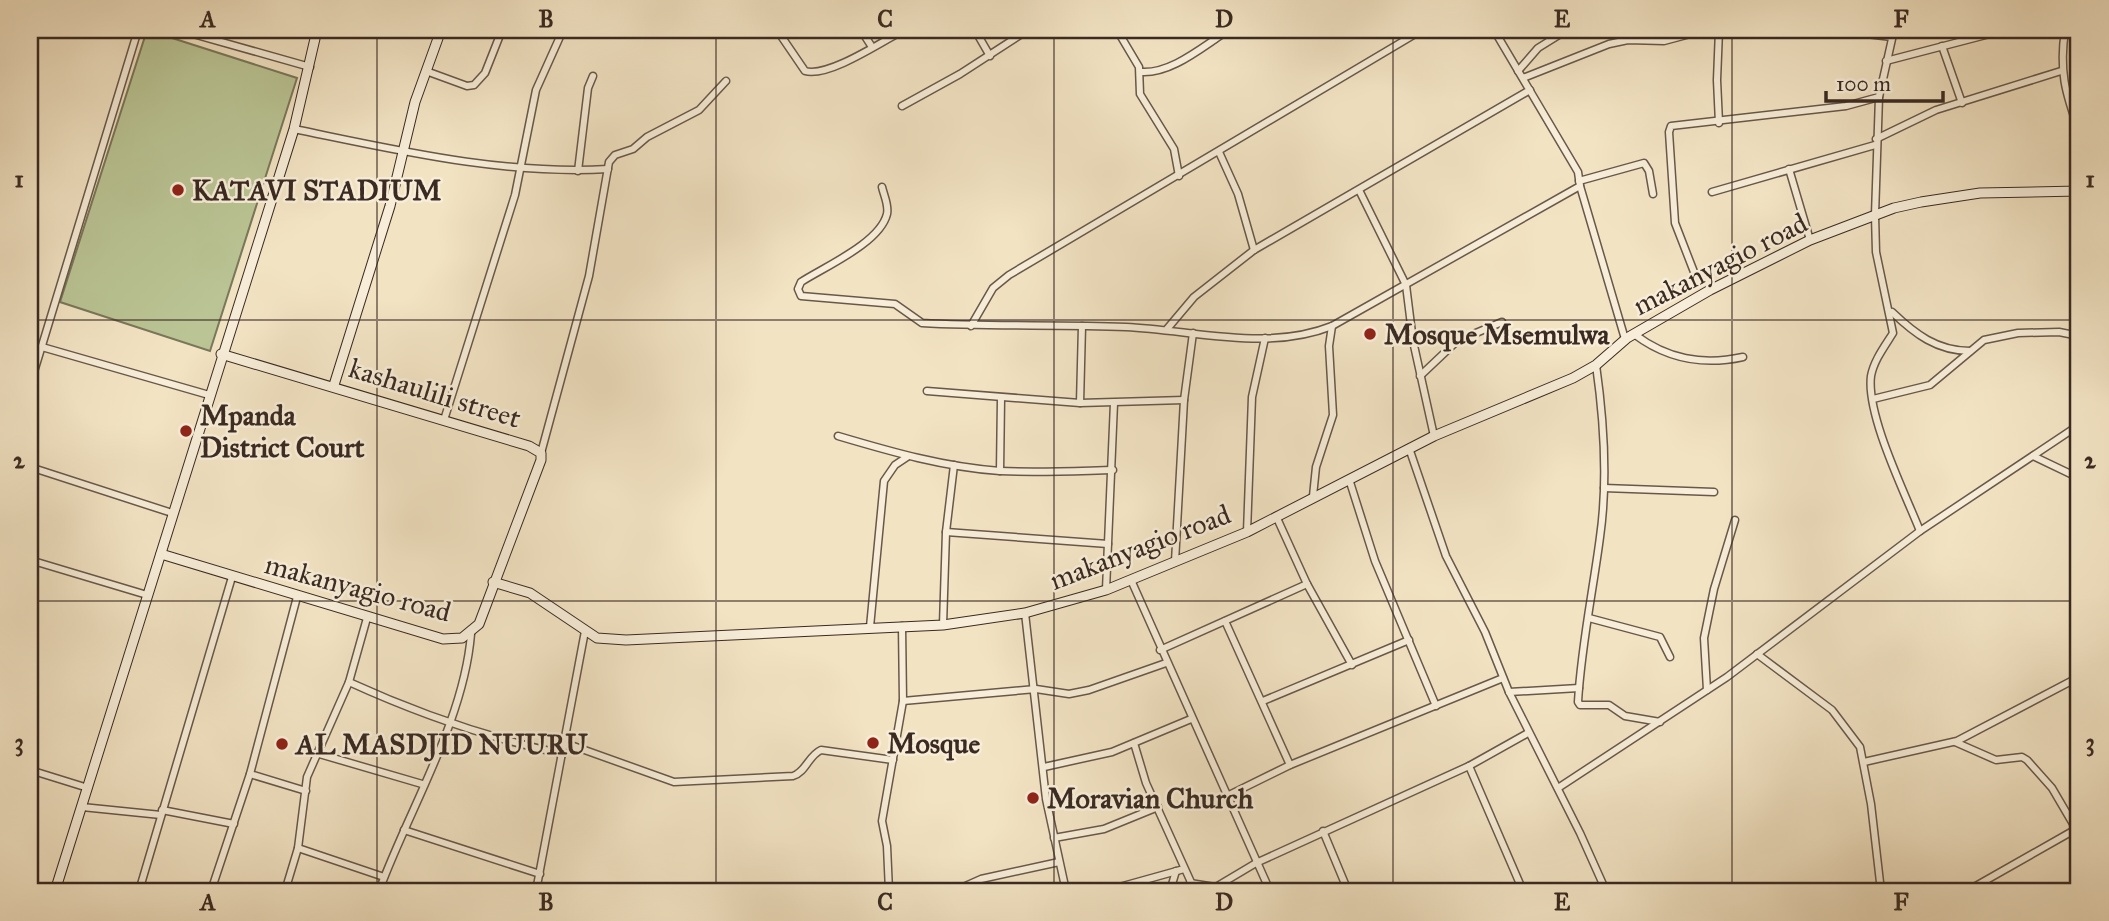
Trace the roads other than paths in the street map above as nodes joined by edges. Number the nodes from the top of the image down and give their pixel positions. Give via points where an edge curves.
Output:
1 (138, 30) edge
2 (179, 30) edge
3 (317, 30) edge
4 (441, 30) edge
5 (502, 30) edge
6 (563, 30) edge
7 (777, 30) edge
8 (862, 30) edge
9 (904, 30) edge
10 (975, 30) edge
11 (1028, 30) edge
12 (1117, 30) edge
13 (1206, 30) edge
14 (1229, 30) edge
15 (1422, 30) edge
16 (1494, 30) edge
17 (1567, 30) edge
18 (1647, 30) edge
19 (1705, 30) edge
20 (1719, 30) edge
21 (1729, 30) edge
22 (1795, 30) edge
23 (1832, 30) edge
24 (2005, 30) edge
25 (2065, 30) edge
26 (1893, 33) edge
27 (1215, 39) junction
28 (1650, 40) junction
29 (1942, 46) junction
30 (872, 47) junction
31 (990, 56) junction
32 (1886, 61) junction
33 (310, 66) junction
34 (426, 71) junction
35 (1518, 71) junction
36 (2062, 71) junction
37 (1141, 72) junction
38 (593, 76) dead end
39 (1523, 78) junction
40 (726, 81) dead end
41 (1530, 90) junction
42 (1879, 97) junction
43 (1962, 103) junction
44 (902, 106) dead end
45 (1719, 123) junction
46 (294, 128) junction
47 (2079, 131) edge
48 (1876, 142) junction
49 (404, 152) junction
50 (1219, 152) junction
51 (521, 169) junction
52 (608, 169) junction
53 (1788, 169) junction
54 (578, 171) junction
55 (1179, 176) junction
56 (1580, 183) junction
57 (882, 187) dead end
58 (1359, 190) junction
59 (2079, 191) edge
60 (1712, 192) dead end
61 (1653, 194) dead end
62 (1875, 215) junction
63 (1811, 240) junction
64 (1254, 250) junction
65 (1694, 272) dead end
66 (1406, 285) junction
67 (1891, 311) junction
68 (1502, 323) dead end
69 (971, 326) junction
70 (1082, 326) junction
71 (1332, 326) junction
72 (1167, 329) junction
73 (1193, 333) junction
74 (1634, 334) junction
75 (2079, 336) edge
76 (1265, 338) junction
77 (1625, 339) junction
78 (42, 347) junction
79 (1970, 351) junction
80 (221, 354) junction
81 (1743, 357) dead end
82 (1596, 365) junction
83 (1420, 376) junction
84 (30, 385) edge
85 (334, 385) junction
86 (927, 391) dead end
87 (209, 395) junction
88 (1001, 399) junction
89 (1873, 399) junction
90 (1184, 400) junction
91 (1114, 402) junction
92 (1080, 403) junction
93 (444, 420) junction
94 (2079, 425) edge
95 (838, 436) dead end
96 (1434, 436) junction
97 (1409, 449) junction
98 (541, 453) junction
99 (2033, 456) junction
100 (907, 457) junction
101 (954, 465) junction
102 (30, 467) edge
103 (1113, 470) junction
104 (1000, 471) junction
105 (2079, 478) edge
106 (1349, 480) junction
107 (1604, 488) junction
108 (1714, 492) dead end
109 (1313, 496) junction
110 (172, 513) junction
111 (1276, 516) junction
112 (1735, 520) dead end
113 (1920, 531) junction
114 (946, 532) junction
115 (1247, 532) junction
116 (1108, 544) junction
117 (161, 554) junction
118 (30, 560) edge
119 (1175, 562) junction
120 (232, 577) junction
121 (1131, 580) junction
122 (493, 582) junction
123 (1307, 584) junction
124 (1106, 590) junction
125 (147, 596) junction
126 (297, 597) junction
127 (1025, 613) junction
128 (368, 618) junction
129 (1589, 618) junction
130 (1225, 621) junction
131 (943, 625) junction
132 (870, 626) junction
133 (902, 626) junction
134 (585, 631) junction
135 (471, 634) junction
136 (1409, 640) junction
137 (1160, 650) junction
138 (1757, 654) junction
139 (1670, 657) dead end
140 (1166, 663) junction
141 (1352, 664) junction
142 (2079, 677) edge
143 (1503, 678) junction
144 (349, 682) junction
145 (1578, 688) junction
146 (1036, 690) junction
147 (1707, 690) junction
148 (1509, 692) junction
149 (903, 701) junction
150 (1263, 701) junction
151 (1436, 706) junction
152 (1191, 719) junction
153 (1660, 722) junction
154 (449, 724) junction
155 (1528, 733) junction
156 (1955, 741) junction
157 (565, 743) junction
158 (1134, 743) junction
159 (316, 752) junction
160 (563, 754) junction
161 (893, 760) junction
162 (1864, 762) junction
163 (1290, 765) junction
164 (1469, 766) junction
165 (1044, 767) junction
166 (30, 770) edge
167 (250, 774) junction
168 (422, 784) junction
169 (88, 788) junction
170 (1558, 788) junction
171 (306, 791) junction
172 (1227, 796) junction
173 (82, 807) junction
174 (1158, 807) junction
175 (162, 812) junction
176 (234, 824) junction
177 (2078, 828) edge
178 (404, 830) junction
179 (1323, 831) junction
180 (1054, 838) junction
181 (298, 848) junction
182 (1059, 862) junction
183 (1256, 863) junction
184 (1180, 870) junction
185 (540, 874) junction
186 (384, 877) junction
187 (1190, 883) junction
188 (1212, 889) edge
189 (1110, 890) edge
190 (55, 891) edge
191 (139, 891) edge
192 (211, 891) edge
193 (285, 891) edge
194 (379, 891) edge
195 (536, 891) edge
196 (889, 891) edge
197 (954, 891) edge
198 (1066, 891) edge
199 (1170, 891) edge
200 (1195, 891) edge
201 (1270, 891) edge
202 (1348, 891) edge
203 (1523, 891) edge
204 (1606, 891) edge
205 (1881, 891) edge
206 (1967, 891) edge

1 - 78 street
2 - 33 street
3 - 33 street
4 - 34 street
5 - 34 street via 485,73 474,85
6 - 51 street via 536,90
7 - 30 street via 805,71 813,73
8 - 30 street
9 - 30 street
10 - 31 street
11 - 31 street
12 - 37 street
13 - 27 street
14 - 27 street
15 - 50 street
16 - 35 street
17 - 35 street via 1538,48
18 - 28 street
19 - 28 street
20 - 45 street
21 - 22 street
23 - 26 street
24 - 29 street
25 - 36 street
26 - 32 street
27 - 37 street via 1167,68
28 - 39 street via 1609,44
29 - 32 street
29 - 43 street
31 - 44 street
32 - 42 street
33 - 46 street
34 - 49 street
35 - 39 street
36 - 43 street
36 - 47 street
37 - 55 street via 1140,94 1174,149
38 - 54 street
39 - 41 street
40 - 52 street via 699,110 615,155
41 - 56 street
41 - 58 street
42 - 45 street via 1846,106
42 - 48 street
43 - 48 street via 1917,118
45 - 65 street via 1675,125 1669,132 1675,223
46 - 49 street
46 - 80 street
48 - 53 street
48 - 62 street
49 - 51 street
49 - 85 street
50 - 55 street
50 - 64 street via 1238,194
51 - 54 street
51 - 93 street
52 - 54 street
52 - 98 street via 589,276
53 - 60 street
53 - 63 street
55 - 69 street via 1009,275 993,288
56 - 61 street via 1644,163
56 - 66 street
56 - 77 street
57 - 69 street via 887,214 881,227 846,256 801,282 799,294 895,304 922,323
58 - 64 street
58 - 66 street
59 - 62 street, makanyagio road via 1980,193
62 - 63 street, makanyagio road
62 - 67 street via 1876,252
63 - 74 street, makanyagio road
64 - 72 street via 1194,297
66 - 71 street
66 - 83 street
67 - 79 street via 1943,348
67 - 89 street via 1893,333 1874,364
68 - 83 street via 1457,341
69 - 70 street
70 - 72 street
70 - 92 street
71 - 76 street via 1308,334
71 - 109 street via 1332,415 1316,467
72 - 73 street
73 - 76 street
73 - 90 street
74 - 77 street, makanyagio road
74 - 81 street via 1679,359
75 - 79 street via 2018,333 1984,340
76 - 115 street via 1252,397
77 - 82 street, makanyagio road
78 - 84 street
78 - 87 street
79 - 89 street via 1930,385
80 - 85 street, kashaulili street
80 - 87 street
82 - 96 street, makanyagio road
82 - 107 street
83 - 96 street
85 - 93 street, kashaulili street
86 - 88 street
87 - 110 street
88 - 92 street
88 - 104 street
89 - 113 street via 1885,444
90 - 91 street
90 - 119 street
91 - 92 street
91 - 103 street
93 - 98 street, kashaulili street
94 - 99 street
95 - 100 street
96 - 97 street, makanyagio road
97 - 106 street, makanyagio road
97 - 143 street via 1446,556
98 - 122 street, kashaulili street
99 - 105 street
99 - 113 street
100 - 101 street
100 - 132 street via 884,481
101 - 104 street
101 - 114 street
102 - 110 street
103 - 104 street
103 - 116 street
106 - 109 street, makanyagio road
106 - 136 street via 1375,561
107 - 108 street
107 - 129 street
109 - 111 street, makanyagio road
110 - 117 street
111 - 115 street, makanyagio road
111 - 123 street
112 - 147 street via 1704,638
113 - 138 street
114 - 116 street
114 - 131 street
115 - 119 street, makanyagio road
116 - 124 street
117 - 120 street, makanyagio road
117 - 125 street
118 - 125 street
119 - 121 street, makanyagio road
120 - 126 street, makanyagio road
120 - 175 street
121 - 124 street, makanyagio road
121 - 137 street
122 - 134 street, makanyagio road via 530,593
122 - 135 street, makanyagio road
123 - 130 street
123 - 141 street
124 - 127 street, makanyagio road
125 - 169 street
126 - 128 street, makanyagio road
126 - 167 street
127 - 131 street, makanyagio road
127 - 146 street
128 - 135 street, makanyagio road via 443,639
128 - 144 street
129 - 139 street via 1656,635
129 - 145 street
130 - 137 street
130 - 150 street
131 - 133 street, makanyagio road
132 - 133 street, makanyagio road
132 - 134 street, makanyagio road via 626,640 597,638
133 - 149 street
134 - 157 street
135 - 154 street via 469,659
136 - 141 street
136 - 151 street
137 - 140 street
138 - 147 street
138 - 162 street via 1832,710 1854,737
140 - 146 street via 1089,691
140 - 152 street
141 - 150 street
142 - 156 street
143 - 148 street
143 - 151 street
144 - 154 street
144 - 159 street
145 - 148 street
145 - 153 street via 1580,705 1609,705 1625,716
146 - 149 street
146 - 165 street
147 - 153 street
148 - 155 street
149 - 161 street
150 - 163 street
151 - 163 street
152 - 158 street
152 - 172 street
153 - 170 street
154 - 160 street
154 - 168 street
155 - 164 street
155 - 170 street
156 - 162 street
156 - 177 street via 1996,760 2027,760
157 - 160 street
157 - 161 street via 674,782 797,775 821,750
158 - 165 street
158 - 174 street
159 - 168 street
159 - 171 street
160 - 185 street
161 - 196 street via 881,821
162 - 205 street
163 - 172 street
164 - 179 street
164 - 203 street
165 - 180 street
166 - 169 street
167 - 171 street
167 - 176 street
168 - 178 street
169 - 173 street
170 - 204 street
171 - 181 street
172 - 183 street
173 - 175 street
173 - 190 street
174 - 180 street via 1104,829
174 - 184 street
175 - 176 street
175 - 191 street
176 - 192 street
177 - 206 street
178 - 185 street
178 - 186 street
179 - 183 street
179 - 202 street
180 - 182 street
181 - 186 street
181 - 193 street
182 - 197 street via 981,879
182 - 198 street
183 - 188 street
183 - 201 street
184 - 187 street
184 - 189 street
184 - 199 street
185 - 195 street
186 - 194 street
187 - 188 street
187 - 200 street

